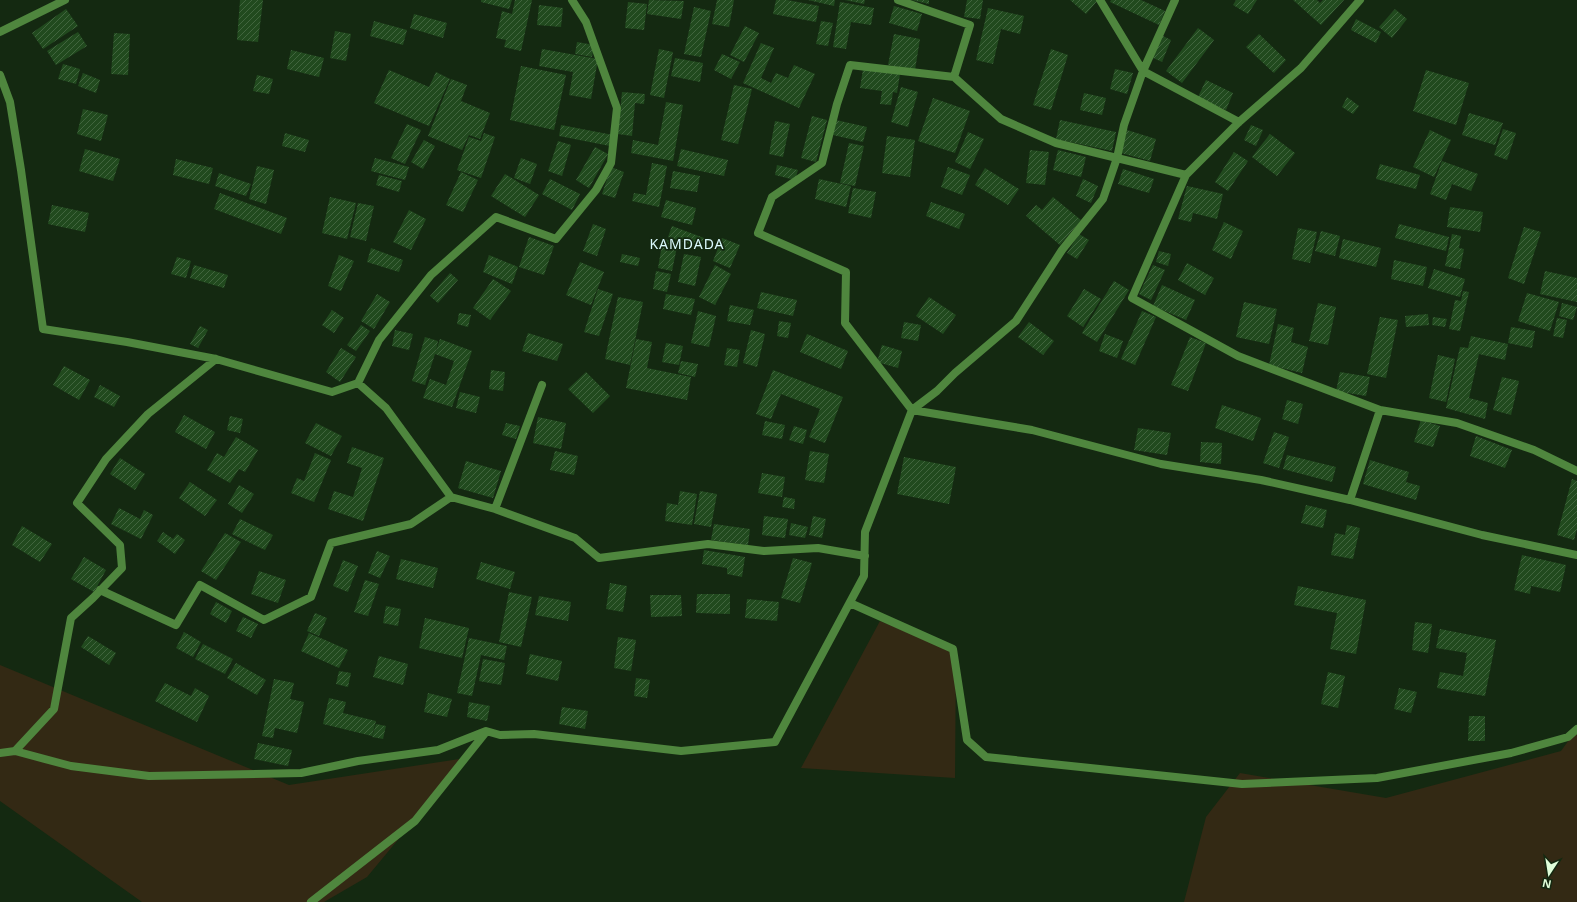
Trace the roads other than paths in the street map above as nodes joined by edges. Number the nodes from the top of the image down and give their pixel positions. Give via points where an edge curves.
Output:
1 (65, 0) edge
2 (572, 0) edge
3 (898, 0) edge
4 (1100, 0) edge
5 (1175, 0) edge
6 (1360, 0) edge
7 (0, 32) edge
8 (1143, 71) junction
9 (0, 75) edge
10 (954, 76) junction
11 (1239, 122) junction
12 (1117, 158) junction
13 (1186, 175) junction
14 (216, 359) junction
15 (358, 383) junction
16 (542, 385) dead end
17 (912, 410) junction
18 (1380, 410) junction
19 (1577, 471) edge
20 (451, 497) junction
21 (1350, 500) junction
22 (495, 509) junction
23 (1577, 555) edge
24 (865, 556) junction
25 (100, 590) junction
26 (850, 603) junction
27 (1577, 729) edge
28 (486, 731) junction
29 (16, 751) junction
30 (0, 752) edge
31 (311, 902) edge

1 - 7 street
2 - 15 street via 586,22 617,108 610,163 596,190 556,239 496,217 431,275 379,340
3 - 10 street via 970,25
4 - 8 street
5 - 8 street
6 - 11 street via 1301,68
8 - 11 street
8 - 12 street via 1124,125
9 - 14 street via 10,102 43,329
10 - 12 street via 1001,119 1056,143
10 - 17 street via 850,64 822,163 772,197 758,233 846,272 845,323
11 - 13 street
12 - 13 street
12 - 17 street via 1103,199 1062,250 1016,321
13 - 18 street via 1132,298 1238,356
14 - 15 street via 332,392
14 - 25 street via 148,414 106,459 77,503 120,545 122,568
15 - 20 street via 386,408
16 - 22 street
17 - 21 street via 1032,430 1161,464 1261,480
17 - 24 street via 865,532
18 - 19 street via 1457,423 1534,450
18 - 21 street
20 - 22 street
20 - 25 street via 411,524 331,544 311,597 264,620 200,585 176,625
21 - 23 street via 1482,535
22 - 24 street via 575,538 599,558 708,544 764,551 818,548
24 - 26 street via 864,576
25 - 29 street via 71,618 54,709
26 - 27 street via 953,649 967,740 986,757 1242,784 1369,779 1511,753 1568,737
26 - 28 street via 775,742 681,751 534,734 500,735
28 - 29 street via 438,750 358,761 301,773 149,776 72,766
28 - 31 street via 416,821
29 - 30 street

